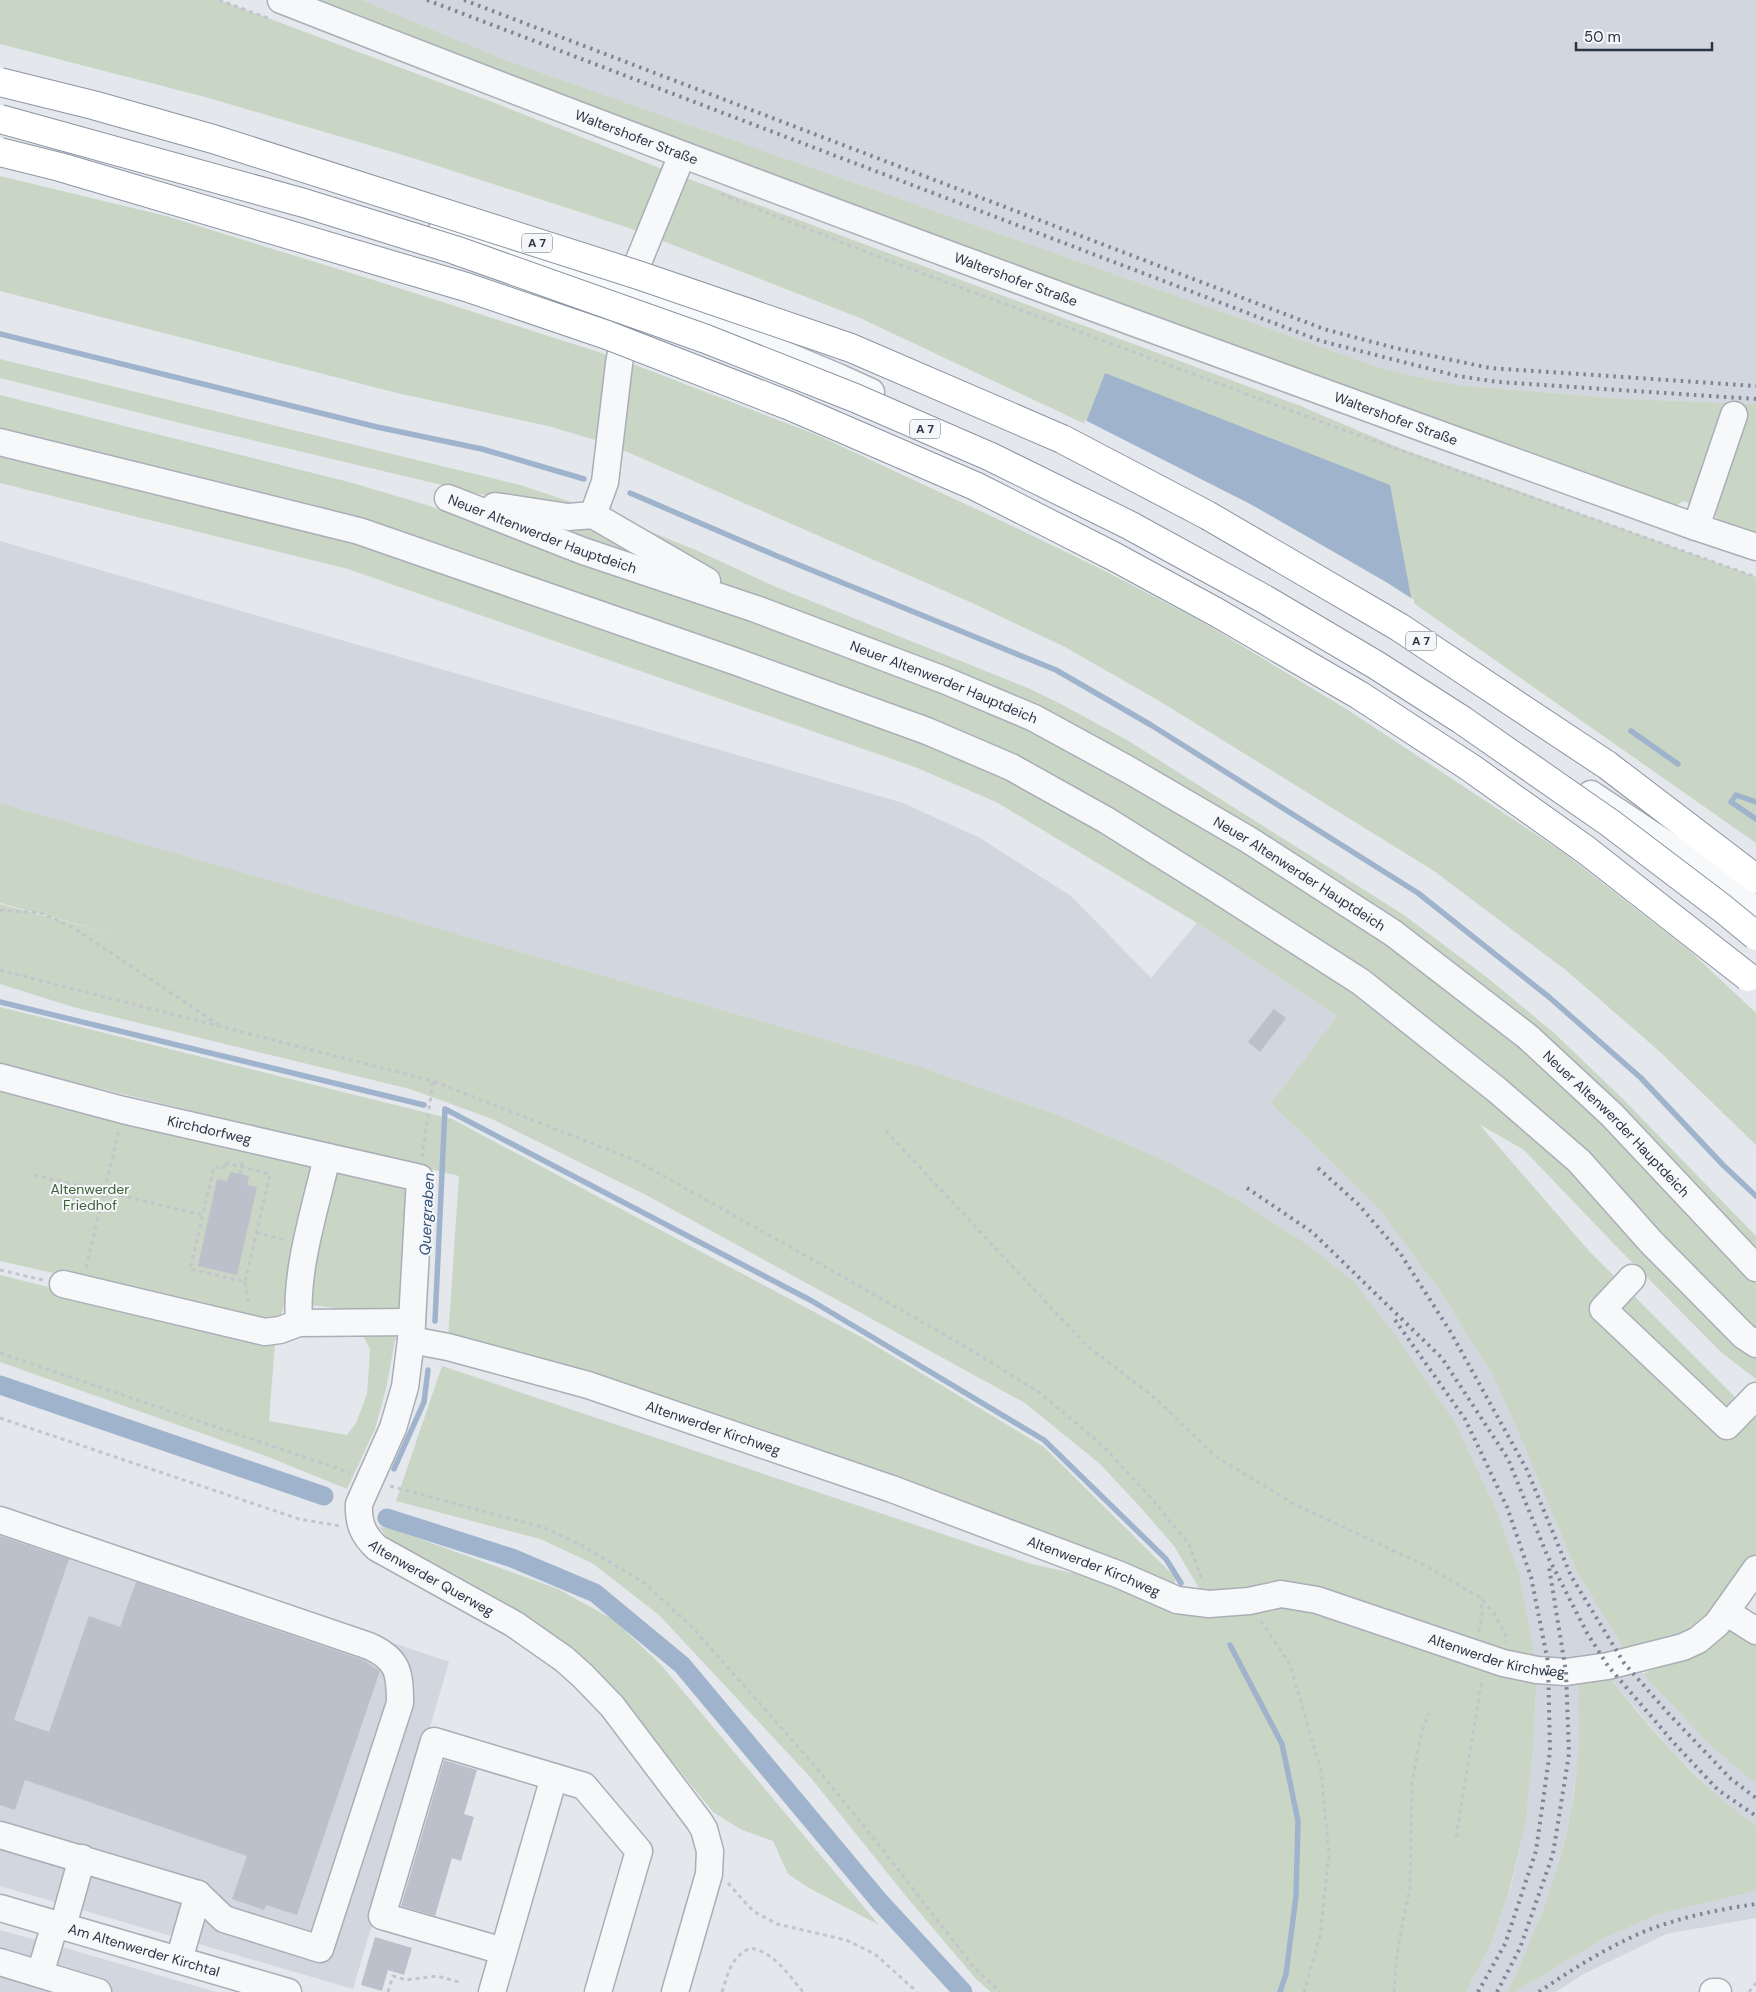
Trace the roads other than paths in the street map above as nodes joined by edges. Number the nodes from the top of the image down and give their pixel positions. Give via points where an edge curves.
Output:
1 (282, 0) edge
2 (0, 82) edge
3 (0, 108) edge
4 (0, 118) edge
5 (0, 152) edge
6 (682, 155) junction
7 (633, 291) junction
8 (1734, 415) dead end
9 (0, 442) edge
10 (593, 515) junction
11 (1696, 527) junction
12 (1756, 546) edge
13 (756, 609) junction
14 (1756, 879) edge
15 (1756, 910) edge
16 (1756, 936) edge
17 (1756, 984) edge
18 (0, 1077) edge
19 (327, 1157) junction
20 (420, 1178) joint
21 (1756, 1268) edge
22 (1632, 1278) dead end
23 (72, 1286) road end
24 (299, 1323) junction
25 (412, 1331) junction
26 (1756, 1344) edge
27 (1756, 1396) edge
28 (0, 1520) edge
29 (1756, 1569) edge
30 (1726, 1612) junction
31 (1756, 1631) edge
32 (554, 1777) junction
33 (0, 1835) edge
34 (82, 1858) junction
35 (198, 1894) junction
36 (0, 1908) edge
37 (59, 1925) junction
38 (504, 1951) junction
39 (179, 1960) junction
40 (0, 1962) edge
41 (40, 1974) junction
42 (98, 1992) edge
43 (288, 1992) edge
44 (492, 1992) edge
45 (598, 1992) edge
46 (675, 1992) edge
47 (1713, 1992) edge
48 (1718, 1992) edge

1 - 6 street, Waltershofer Straße
2 - 14 highway, A 7, bridge via 213,139 638,275 851,348 1062,439 1208,515 1400,627 1607,765
3 - 7 street via 186,156
4 - 16 highway, A 7, bridge via 304,202 455,250 706,339 855,398 992,458 1129,524 1376,665 1462,720 1610,823
5 - 17 highway, A 7, bridge via 200,208 494,297 790,406 975,486 1130,565 1359,695 1471,768 1586,850
6 - 7 street via 636,270
6 - 11 street, Waltershofer Straße
7 - 10 street via 619,364 605,482
7 - 15 street via 838,376 1125,512 1380,657 1674,849
8 - 11 street
9 - 26 street via 359,531 828,694 1011,767 1106,820 1360,982 1497,1090 1579,1161 1652,1242 1744,1336
10 - 13 street, Neuer Altenwerder Hauptdeich
10 - 13 street, Neuer Altenwerder Hauptdeich via 568,517 448,498 583,551
11 - 12 street, Waltershofer Straße
13 - 21 street, Neuer Altenwerder Hauptdeich via 944,680 1034,718 1250,840 1393,933 1528,1037 1612,1115
18 - 19 street, Kirchdorfweg via 123,1110
19 - 20 street, Kirchdorfweg
19 - 24 street via 297,1301
20 - 25 street, Altenwerder Querweg
22 - 27 street via 1603,1309 1727,1426
23 - 24 street, Altenwerder Kirchweg via 264,1332
24 - 25 street, Altenwerder Kirchweg
25 - 30 street, Altenwerder Kirchweg via 448,1347 588,1385 892,1489 1120,1575 1177,1600 1209,1604 1249,1601 1281,1594 1318,1600 1487,1657 1537,1670 1566,1672 1624,1663 1683,1647 1698,1640
25 - 46 street, Altenwerder Querweg via 401,1406 359,1504 361,1524 377,1548 514,1624 583,1676 612,1706 699,1821 710,1851 709,1874
28 - 35 street via 369,1646 385,1653 394,1666 400,1681 400,1703 320,1949 224,1919
29 - 30 street, Altenwerder Kirchweg
30 - 31 street
32 - 38 street
32 - 38 street via 434,1741 382,1916
32 - 45 street via 584,1786 638,1851
33 - 34 street
34 - 35 street
34 - 37 street
35 - 39 street
36 - 37 street, Am Altenwerder Kirchtal
37 - 39 street, Am Altenwerder Kirchtal
37 - 41 street
38 - 44 street
39 - 43 street, Am Altenwerder Kirchtal
40 - 41 street
41 - 42 street
47 - 48 street

